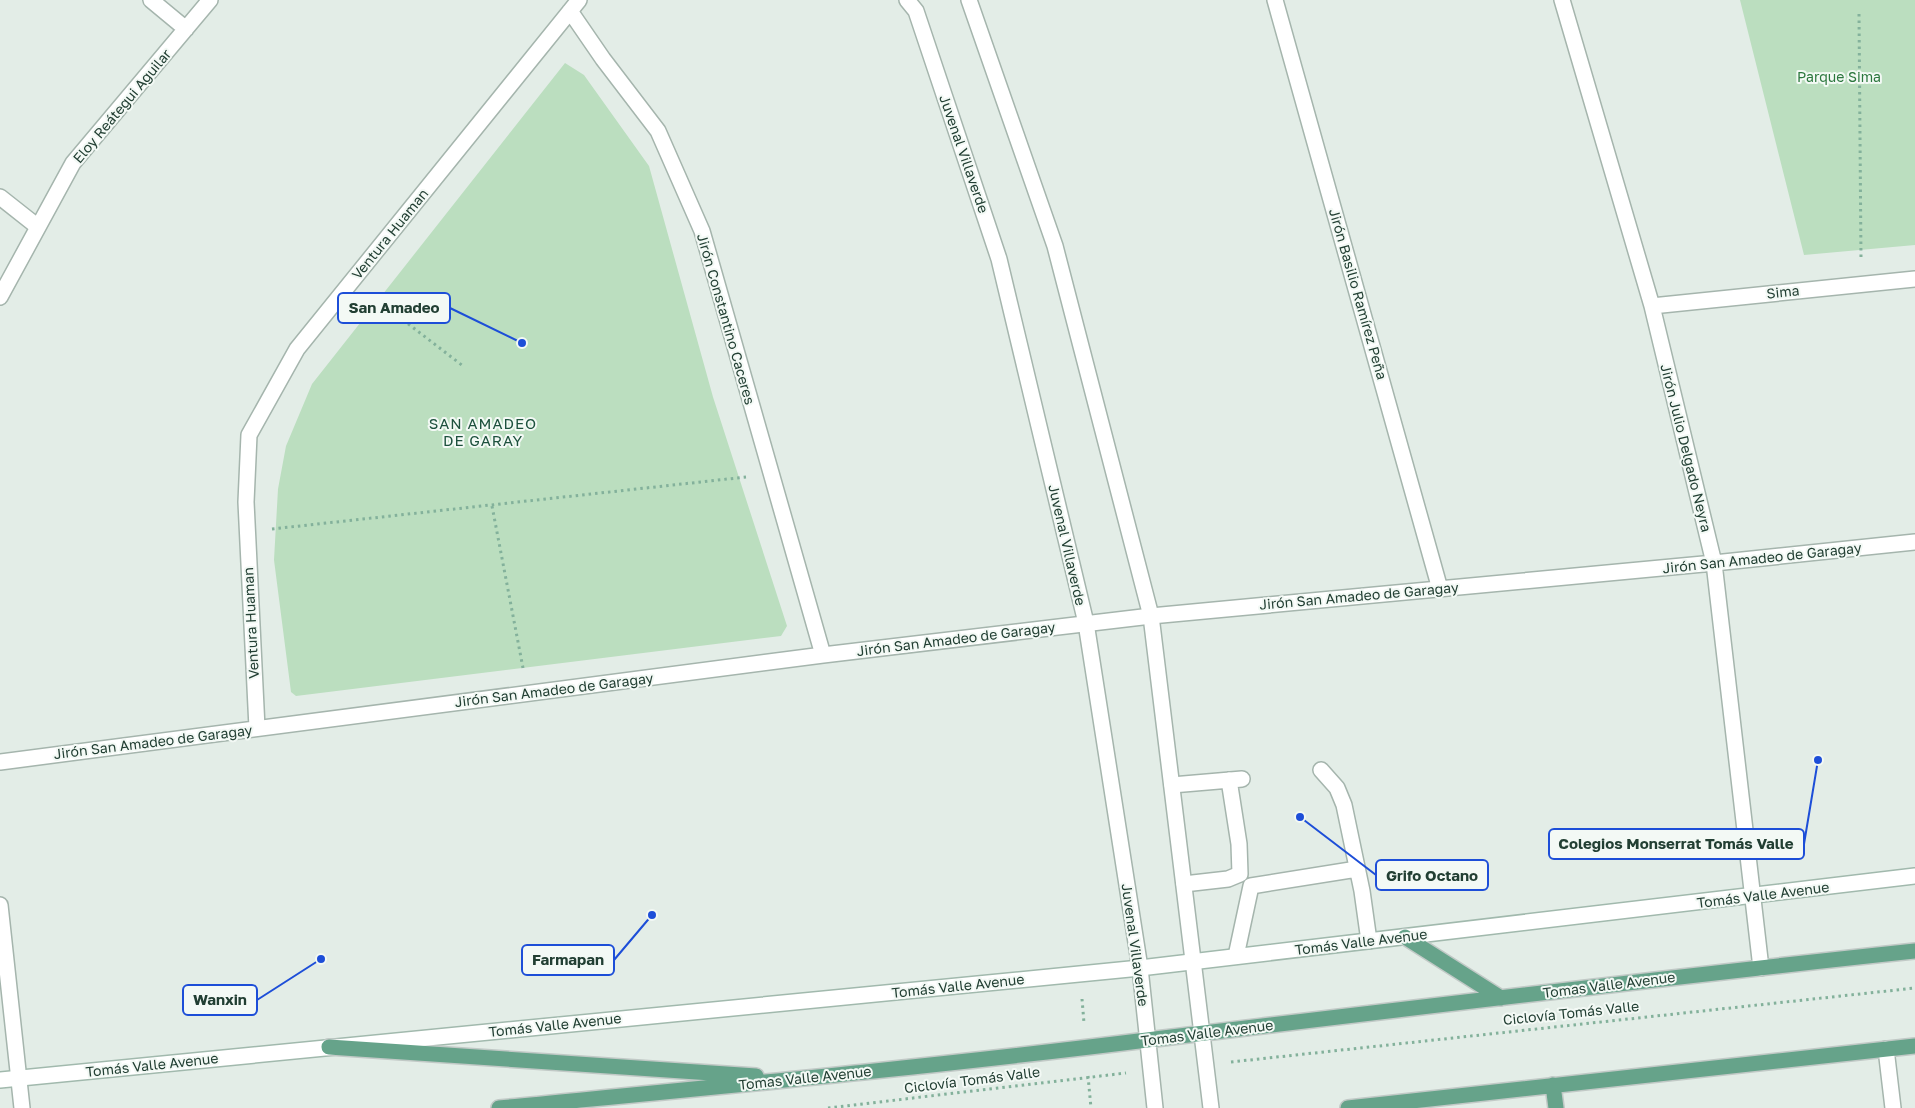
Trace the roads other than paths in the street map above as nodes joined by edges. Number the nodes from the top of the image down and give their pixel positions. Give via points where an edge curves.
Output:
1 (151, 0) edge
2 (210, 0) edge
3 (908, 0) edge
4 (969, 0) edge
5 (1275, 0) edge
6 (1562, 0) edge
7 (574, 6) edge
8 (186, 29) junction
9 (0, 198) edge
10 (38, 228) junction
11 (1915, 278) edge
12 (0, 297) edge
13 (1652, 306) junction
14 (1915, 542) edge
15 (1714, 564) junction
16 (1440, 588) junction
17 (1151, 616) junction
18 (1086, 623) junction
19 (823, 655) junction
20 (256, 728) junction
21 (0, 762) edge
22 (1321, 770) dead end
23 (1172, 785) junction
24 (1357, 869) junction
25 (1240, 874) junction
26 (1915, 876) edge
27 (1184, 884) junction
28 (1251, 886) junction
29 (1753, 896) junction
30 (0, 905) edge
31 (1405, 937) junction
32 (1369, 941) junction
33 (1915, 951) edge
34 (1236, 956) junction
35 (1193, 962) junction
36 (1140, 968) junction
37 (1761, 968) junction
38 (1502, 998) junction
39 (1202, 1033) junction
40 (1147, 1040) junction
41 (1915, 1046) edge
42 (330, 1047) junction
43 (1886, 1049) junction
44 (18, 1078) junction
45 (800, 1078) junction
46 (0, 1080) edge
47 (1553, 1086) junction
48 (22, 1108) edge
49 (499, 1108) edge
50 (1155, 1108) edge
51 (1211, 1108) edge
52 (1348, 1108) edge
53 (1556, 1108) edge
54 (1893, 1108) edge

1 - 8 street
2 - 8 street, Eloy Reátegui Aguilar
3 - 18 street, Juvenal Villaverde via 916,11 999,259
4 - 17 street via 1055,246
5 - 16 street, Jirón Basilio Ramírez Peña
6 - 13 street, Jirón Julio Delgado Neyra
7 - 19 street, Jirón Constantino Caceres via 603,59 658,131 702,231
7 - 20 street, Ventura Huaman via 297,349 249,435 246,502
8 - 10 street, Eloy Reátegui Aguilar via 73,163
9 - 10 street
10 - 12 street, Eloy Reátegui Aguilar
11 - 13 street, Sima
13 - 15 street, Jirón Julio Delgado Neyra
14 - 15 street, Jirón San Amadeo de Garagay
15 - 16 street, Jirón San Amadeo de Garagay
15 - 29 street, Jirón Julio Delgado Neyra
16 - 17 street, Jirón San Amadeo de Garagay
17 - 18 street, Jirón San Amadeo de Garagay
17 - 23 street
18 - 19 street, Jirón San Amadeo de Garagay
18 - 36 street, Juvenal Villaverde
19 - 20 street, Jirón San Amadeo de Garagay
20 - 21 street, Jirón San Amadeo de Garagay
22 - 24 street via 1337,788 1344,805
23 - 25 street via 1236,780
23 - 27 street
24 - 28 street
24 - 32 street
25 - 27 street via 1228,880
25 - 28 street
26 - 29 street, Tomás Valle Avenue
27 - 35 street
28 - 34 street
29 - 31 street, Tomás Valle Avenue
29 - 37 street, Jirón Julio Delgado Neyra
30 - 44 street
31 - 32 street, Tomás Valle Avenue
31 - 38 main road
32 - 34 street, Tomás Valle Avenue
33 - 37 main road, Tomas Valle Avenue
34 - 35 street, Tomás Valle Avenue
35 - 36 street, Tomás Valle Avenue
35 - 39 street
36 - 40 street, Juvenal Villaverde
36 - 42 street, Tomás Valle Avenue
37 - 38 main road, Tomas Valle Avenue
38 - 39 main road, Tomas Valle Avenue
39 - 40 main road, Tomas Valle Avenue
39 - 51 street
40 - 45 main road, Tomas Valle Avenue
40 - 50 street, Juvenal Villaverde
41 - 43 main road
42 - 44 street, Tomás Valle Avenue
42 - 45 main road
43 - 47 main road
43 - 54 street
44 - 46 street, Tomás Valle Avenue
44 - 48 street
45 - 49 main road, Tomas Valle Avenue
47 - 52 main road
47 - 53 main road

